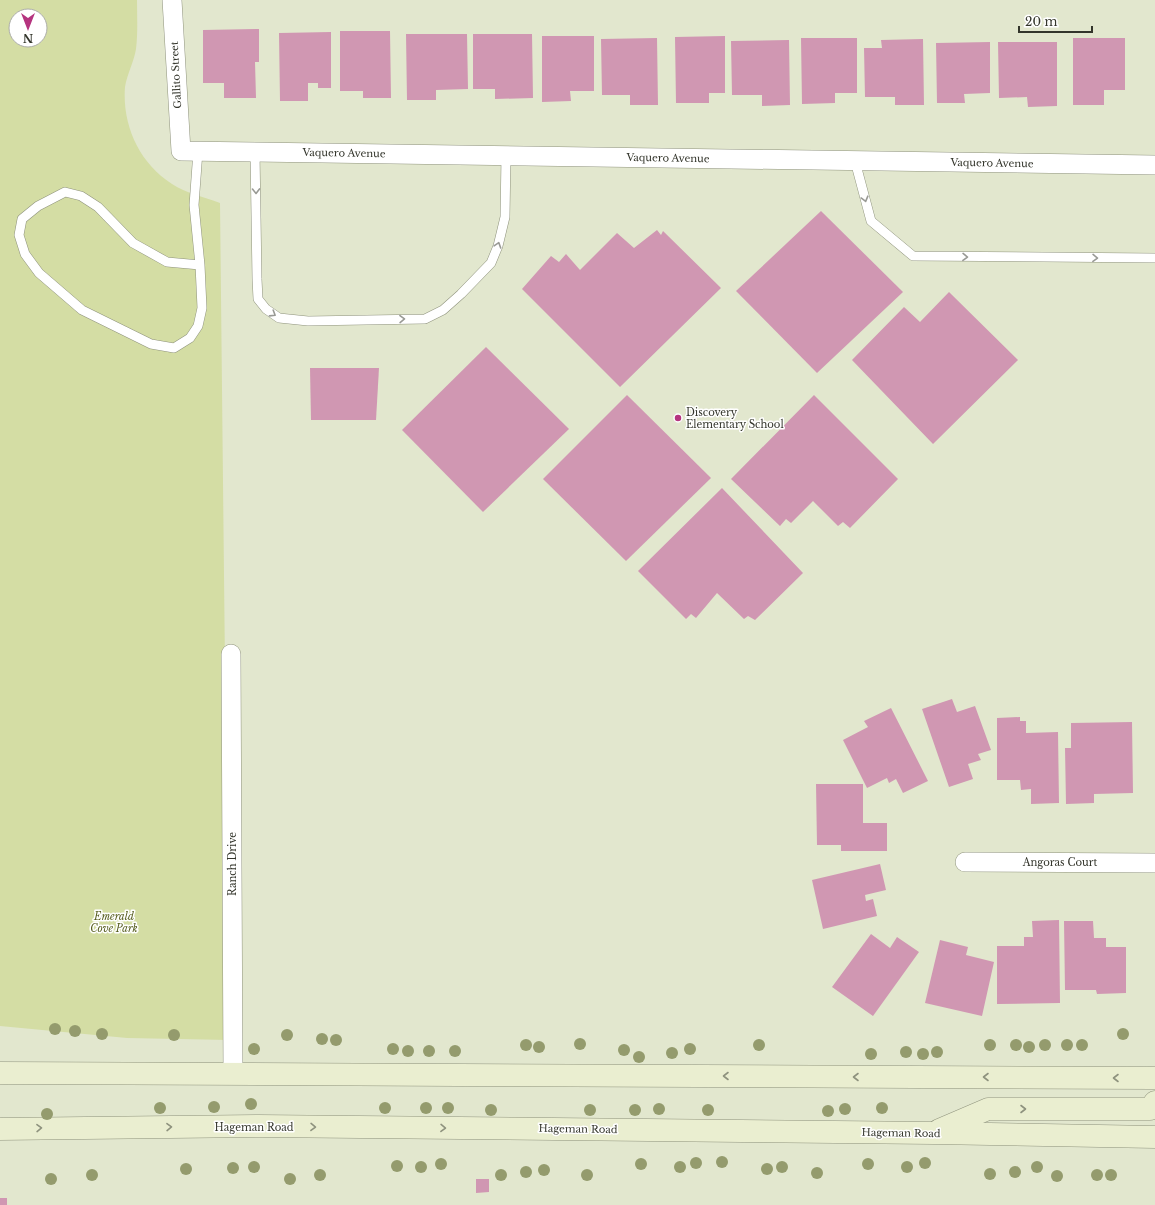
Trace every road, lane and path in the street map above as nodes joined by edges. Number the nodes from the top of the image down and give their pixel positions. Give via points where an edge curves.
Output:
1 (172, 0) edge
2 (189, 151) junction
3 (255, 152) junction
4 (506, 156) junction
5 (855, 161) junction
6 (1155, 165) edge
7 (1155, 258) edge
8 (200, 265) junction
9 (231, 654) dead end
10 (965, 862) dead end
11 (1155, 863) edge
12 (0, 1073) edge
13 (233, 1074) junction
14 (1155, 1078) edge
15 (1155, 1102) edge
16 (0, 1129) edge
17 (933, 1133) junction
18 (1155, 1137) edge

1 - 2 street, Gallito Street
2 - 3 street, Vaquero Avenue
2 - 8 lane
3 - 4 street, Vaquero Avenue
3 -> 4 lane via 258,298 266,309 279,318 308,321 425,319 443,310 490,263 498,246 505,217
4 - 5 street, Vaquero Avenue
5 - 6 street, Vaquero Avenue
5 -> 7 lane via 871,221 912,256
8 - 8 lane via 202,308 198,326 190,338 174,348 151,344 82,310 39,273 25,254 19,235 22,219 38,206 65,192 81,196 98,207 133,243 167,262
9 - 13 street, Ranch Drive
10 - 11 street, Angoras Court
12 - 13 main road
14 -> 13 main road
17 -> 15 main road via 988,1109 1150,1109
16 -> 17 main road, Hageman Road via 259,1126
17 - 18 main road, Hageman Road

